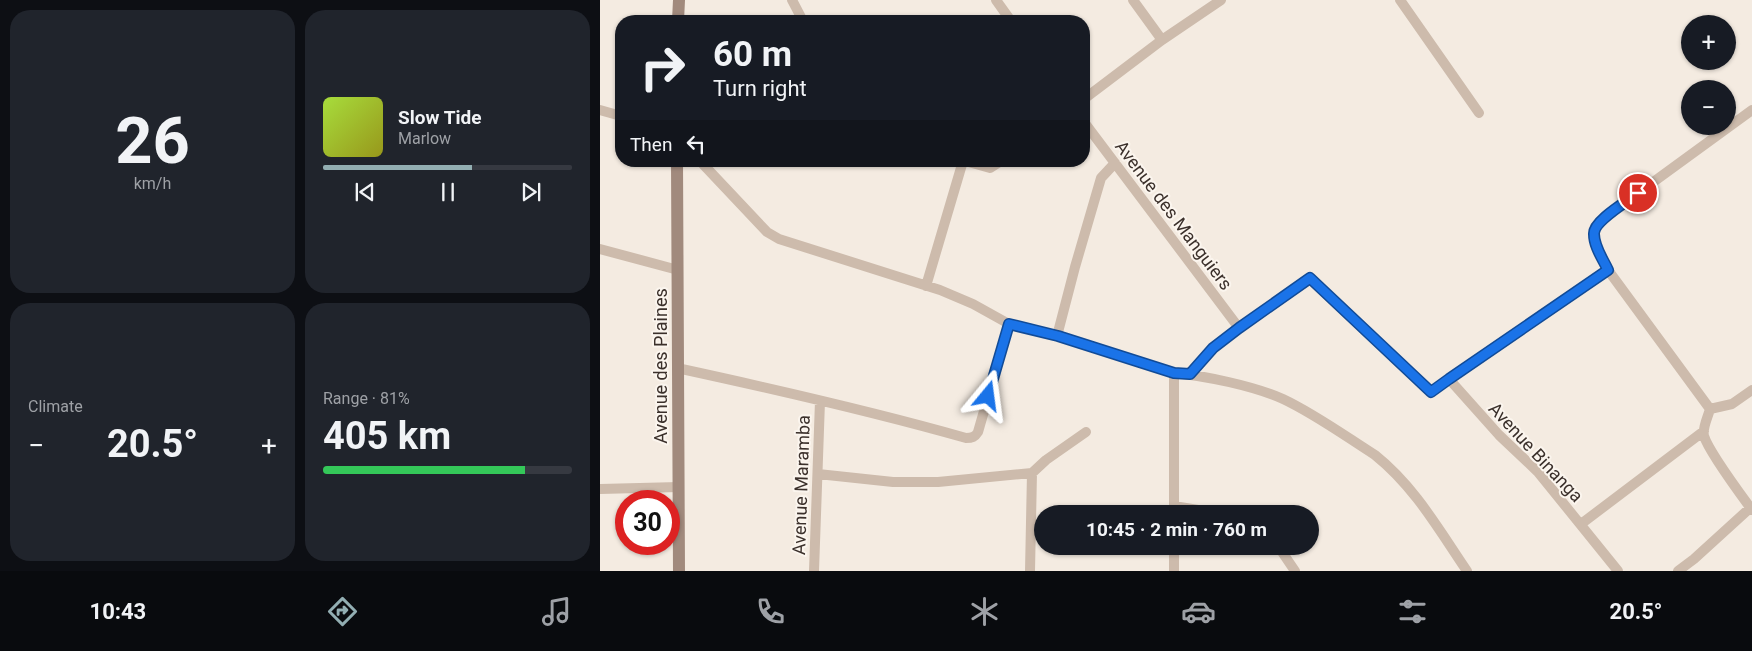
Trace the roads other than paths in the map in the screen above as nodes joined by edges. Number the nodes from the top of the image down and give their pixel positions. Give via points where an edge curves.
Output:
1 (679, 0) edge
2 (792, 0) edge
3 (996, 0) edge
4 (1133, 0) edge
5 (1221, 0) edge
6 (1400, 0) edge
7 (678, 15) edge
8 (799, 15) edge
9 (1007, 15) edge
10 (1162, 40) junction
11 (1090, 94) edge
12 (600, 110) edge
13 (1752, 110) edge
14 (1479, 112) dead end
15 (615, 114) edge
16 (1090, 130) edge
17 (1115, 163) junction
18 (678, 167) edge
19 (706, 167) edge
20 (962, 167) edge
21 (600, 249) edge
22 (678, 270) junction
23 (1608, 270) junction
24 (926, 286) junction
25 (1009, 324) junction
26 (1239, 328) junction
27 (1058, 336) junction
28 (677, 368) junction
29 (1174, 373) junction
30 (1190, 374) junction
31 (1449, 379) junction
32 (1752, 390) edge
33 (820, 401) junction
34 (1710, 410) junction
35 (1704, 431) junction
36 (1086, 432) dead end
37 (1032, 473) junction
38 (818, 474) junction
39 (679, 487) junction
40 (600, 489) edge
41 (1174, 505) edge
42 (1751, 509) edge
43 (1580, 524) junction
44 (1174, 555) edge
45 (1284, 555) edge
46 (679, 571) edge
47 (814, 571) edge
48 (1030, 571) edge
49 (1174, 571) edge
50 (1295, 571) edge
51 (1467, 571) edge
52 (1618, 571) edge
53 (1678, 571) edge

1 - 7 street
2 - 8 street
3 - 9 street
4 - 10 street
5 - 10 street
6 - 14 street
10 - 11 street
12 - 15 street
13 - 23 street via 1597,224 1593,232
16 - 17 street, Avenue des Manguiers
17 - 26 street, Avenue des Manguiers
17 - 27 street via 1101,178
18 - 22 street, Avenue des Plaines
19 - 24 street via 767,232 779,239
20 - 24 street
21 - 22 street
22 - 28 street, Avenue des Plaines
23 - 31 street
23 - 34 street
24 - 25 street via 972,304
25 - 27 street
25 - 33 street via 975,436 966,438
26 - 30 street via 1213,348
26 - 31 street via 1312,279 1430,392
27 - 29 street
28 - 33 street
28 - 39 street, Avenue des Plaines
29 - 30 street
29 - 41 street
30 - 51 street via 1283,400 1376,455 1415,494
31 - 43 street, Avenue Binanga via 1499,435 1538,472
32 - 34 street via 1732,404
33 - 38 street, Avenue Maramba
34 - 35 street
35 - 42 street via 1717,459
35 - 43 street
36 - 37 street
37 - 38 street via 938,482 893,482
37 - 48 street
38 - 47 street, Avenue Maramba
39 - 40 street
39 - 46 street, Avenue des Plaines
42 - 53 street
43 - 52 street, Avenue Binanga
44 - 49 street
45 - 50 street

